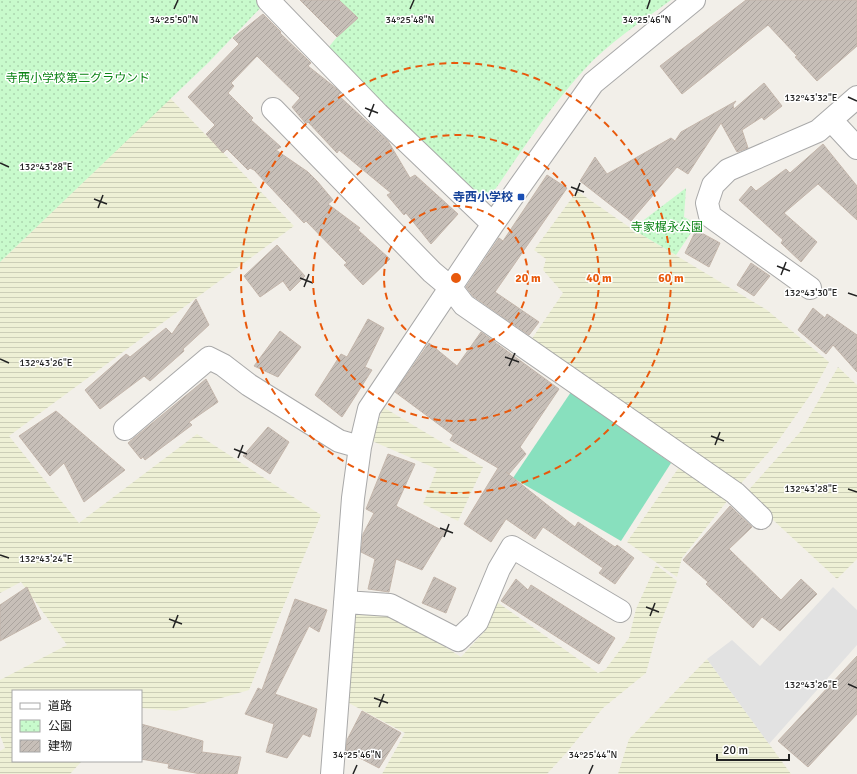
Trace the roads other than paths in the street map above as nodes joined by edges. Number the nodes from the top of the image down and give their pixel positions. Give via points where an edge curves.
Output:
1 (268, 0) edge
2 (694, 0) edge
3 (857, 97) edge
4 (274, 109) dead end
5 (831, 120) junction
6 (857, 148) edge
7 (493, 224) junction
8 (451, 288) junction
9 (810, 288) dead end
10 (125, 429) dead end
11 (360, 447) junction
12 (761, 518) dead end
13 (345, 602) junction
14 (620, 610) dead end
15 (332, 774) edge

1 - 7 street via 378,114
2 - 7 street via 593,83
3 - 5 street
4 - 8 street via 432,272
5 - 6 street
5 - 9 street via 818,131 728,170 713,185 707,202 710,216
7 - 8 street
8 - 11 street via 370,409
8 - 12 street via 464,305 735,493
10 - 11 street via 209,358 339,441
11 - 13 street via 353,498
13 - 14 street via 390,605 458,640 477,622 512,547
13 - 15 street

